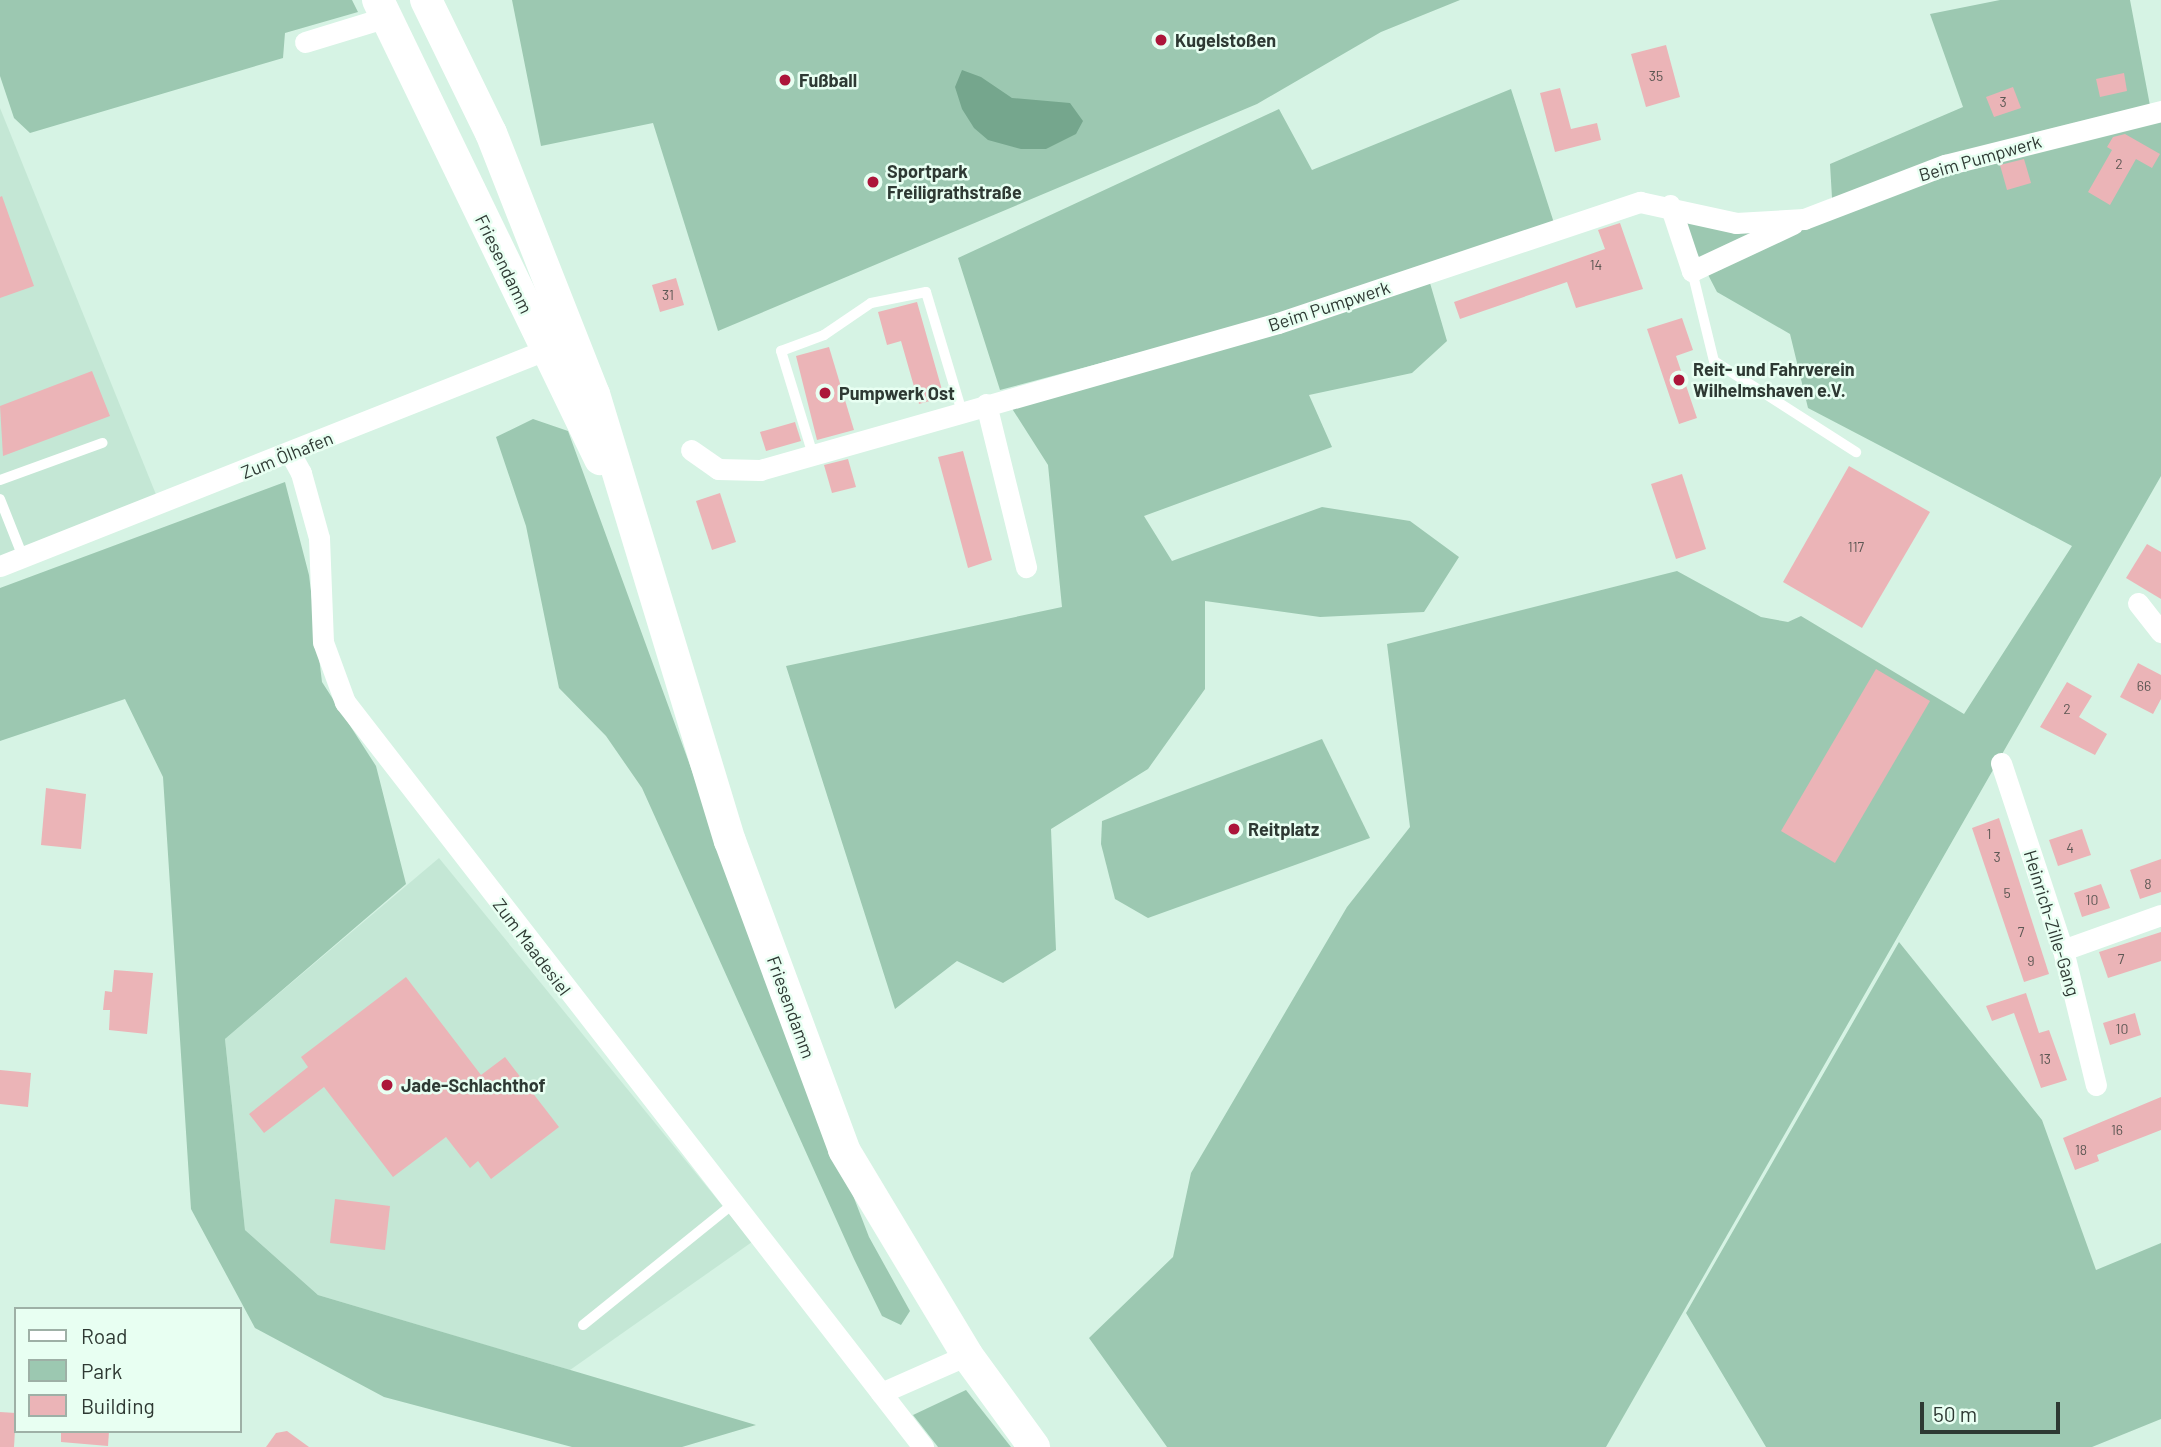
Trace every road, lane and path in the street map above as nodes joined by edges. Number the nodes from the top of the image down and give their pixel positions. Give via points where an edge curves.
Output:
1 (426, 0) edge
2 (383, 8) edge
3 (305, 42) dead end
4 (2161, 111) edge
5 (1670, 205) junction
6 (1804, 219) junction
7 (1692, 271) junction
8 (559, 345) junction
9 (986, 404) junction
10 (962, 412) junction
11 (102, 443) dead end
12 (691, 450) dead end
13 (1856, 452) dead end
14 (290, 453) junction
15 (813, 454) junction
16 (0, 480) edge
17 (0, 502) edge
18 (23, 557) junction
19 (0, 566) edge
20 (1026, 567) dead end
21 (2138, 603) dead end
22 (2161, 632) edge
23 (2001, 763) dead end
24 (2161, 915) edge
25 (2063, 950) junction
26 (2096, 1085) dead end
27 (734, 1203) junction
28 (583, 1325) dead end
29 (967, 1356) junction
30 (881, 1393) junction
31 (923, 1447) edge
32 (1034, 1447) edge

1 - 8 main road, Friesendamm via 491,132
2 - 3 street
2 - 8 main road, Friesendamm
4 - 6 street, Beim Pumpwerk via 1945,165
5 - 6 street, Beim Pumpwerk via 1736,223
5 - 7 street
5 - 9 street, Beim Pumpwerk via 1640,202 1278,323
6 - 7 street, Beim Pumpwerk
7 - 13 lane via 1714,361
8 - 14 street, Zum Ölhafen
8 - 29 main road, Friesendamm via 636,525 730,841 844,1150
9 - 10 street, Beim Pumpwerk
9 - 20 street
10 - 15 street, Beim Pumpwerk
10 - 15 lane via 926,292 871,303 824,335 781,351
11 - 16 lane
12 - 15 street, Beim Pumpwerk via 718,469 760,470
14 - 18 street, Zum Ölhafen
14 - 27 street, Zum Maadesiel via 319,538 323,642 345,702
17 - 18 lane
18 - 19 street, Zum Ölhafen
21 - 22 street
23 - 25 street, Heinrich-Zille-Gang
24 - 25 street
25 - 26 street, Heinrich-Zille-Gang
27 - 28 lane
27 - 30 street, Zum Maadesiel
29 - 30 street
29 - 32 main road, Friesendamm
30 - 31 street, Zum Maadesiel

